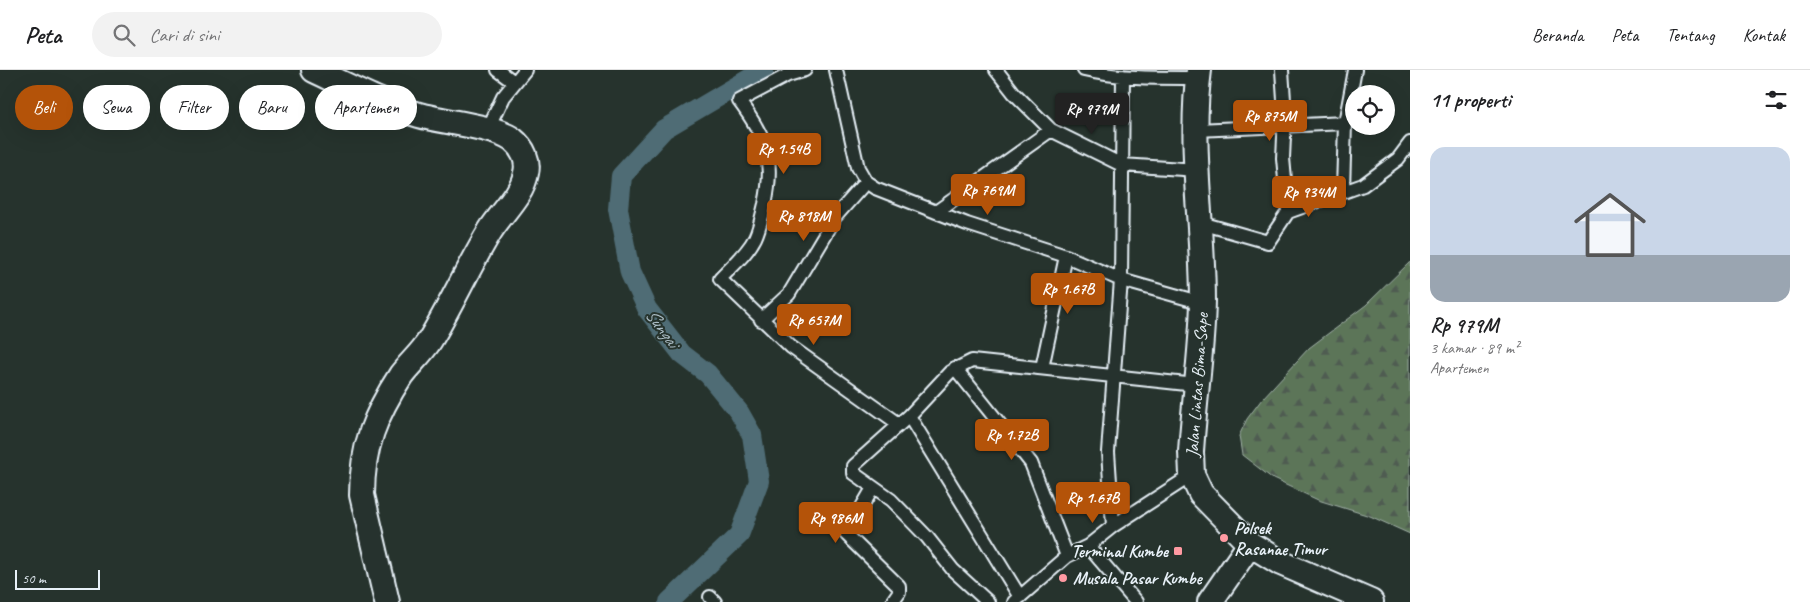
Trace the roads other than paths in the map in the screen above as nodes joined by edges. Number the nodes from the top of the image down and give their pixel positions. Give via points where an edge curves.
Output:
1 (314, 70) edge
2 (498, 70) edge
3 (525, 70) edge
4 (805, 70) edge
5 (836, 70) edge
6 (996, 70) edge
7 (1084, 70) edge
8 (1282, 70) edge
9 (1356, 70) edge
10 (1199, 74) edge
11 (1123, 76) junction
12 (514, 82) junction
13 (1353, 85) edge
14 (1345, 123) joint
15 (1285, 126) junction
16 (1051, 130) junction
17 (1196, 130) junction
18 (487, 131) junction
19 (1410, 143) edge
20 (1122, 165) junction
21 (1198, 170) junction
22 (866, 182) junction
23 (1343, 190) junction
24 (936, 212) junction
25 (1288, 212) junction
26 (1201, 223) junction
27 (1066, 256) junction
28 (1121, 280) junction
29 (1202, 303) junction
30 (761, 320) junction
31 (955, 368) junction
32 (1042, 368) junction
33 (1116, 374) junction
34 (1196, 385) junction
35 (904, 420) junction
36 (1192, 475) junction
37 (874, 488) junction
38 (1113, 526) junction
39 (1250, 544) junction
40 (1088, 546) junction
41 (1067, 556) junction
42 (1017, 600) edge
43 (1358, 600) edge
44 (388, 602) edge
45 (892, 602) edge
46 (988, 602) edge
47 (1136, 602) edge
48 (1210, 602) edge

1 - 18 highway via 370,97 418,114
2 - 12 street
3 - 12 street
4 - 30 street via 788,75 739,101 753,119 766,150 769,183 755,238 720,279
5 - 22 street via 858,168
6 - 16 street
7 - 11 street
8 - 15 street
9 - 13 street
10 - 11 street
10 - 17 highway, Jalan Lintas Bima-Sape
11 - 20 street
12 - 18 street
14 - 15 street
14 - 23 street
15 - 17 street
15 - 25 street via 1283,158
16 - 20 street
16 - 24 street
17 - 21 highway, Jalan Lintas Bima-Sape
18 - 44 highway via 504,135 522,148 526,174 428,342 402,375 378,414 368,439 362,495
19 - 23 street via 1379,174 1363,185
20 - 21 street
20 - 28 street
21 - 26 highway, Jalan Lintas Bima-Sape
22 - 24 street
22 - 30 street via 834,217 789,294
23 - 25 street
24 - 27 street
25 - 26 street via 1268,242
26 - 29 highway, Jalan Lintas Bima-Sape
27 - 28 street
27 - 32 street
28 - 29 street
28 - 33 street
29 - 34 highway, Jalan Lintas Bima-Sape
30 - 35 street via 791,347
31 - 32 street via 972,361
31 - 35 street
31 - 41 street via 1031,464
32 - 33 street
33 - 34 street
33 - 38 street via 1108,452
34 - 36 highway, Jalan Lintas Bima-Sape
35 - 37 street via 851,469
35 - 42 street
36 - 38 street
36 - 39 highway, Jalan Lintas Bima-Sape via 1201,494
37 - 45 street via 846,534 899,586
37 - 46 street via 891,500 953,570
38 - 40 street
39 - 43 highway, Jalan Lintas Bima-Sape via 1281,563
39 - 48 highway
40 - 41 street
40 - 47 street
41 - 42 street

